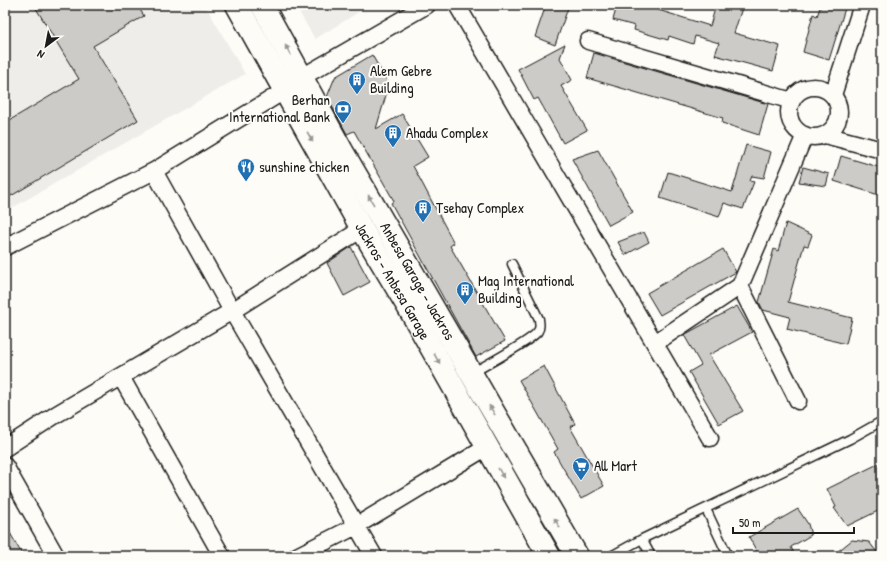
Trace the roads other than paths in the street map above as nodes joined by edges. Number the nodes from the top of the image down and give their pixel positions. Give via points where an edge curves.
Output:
1 (237, 5) edge
2 (262, 5) edge
3 (427, 5) edge
4 (457, 5) edge
5 (862, 5) edge
6 (588, 41) dead end
7 (302, 77) junction
8 (284, 91) junction
9 (833, 95) junction
10 (792, 101) junction
11 (825, 135) junction
12 (806, 136) junction
13 (882, 150) edge
14 (154, 171) junction
15 (362, 230) junction
16 (5, 247) edge
17 (512, 264) dead end
18 (740, 286) junction
19 (232, 311) junction
20 (655, 343) junction
21 (471, 374) junction
22 (121, 377) junction
23 (798, 401) dead end
24 (882, 421) edge
25 (710, 438) dead end
26 (487, 447) junction
27 (5, 448) edge
28 (5, 466) edge
29 (706, 509) junction
30 (356, 526) junction
31 (642, 539) junction
32 (56, 556) edge
33 (222, 556) edge
34 (297, 556) edge
35 (374, 556) edge
36 (549, 556) edge
37 (577, 556) edge
38 (611, 556) edge
39 (651, 556) edge
40 (728, 556) edge

1 - 8 main road, Jackros - Anbesa Garage
7 -> 2 main road, Anbesa Garage - Jackros
3 - 7 street
4 - 20 street
5 - 9 street
6 - 10 street
7 - 8 street
21 -> 7 main road, Anbesa Garage - Jackros
8 - 14 street
8 -> 15 main road, Jackros - Anbesa Garage
9 - 10 street via 816,87 806,88
9 - 11 street via 839,113 837,122
10 - 12 street via 790,121
11 - 12 street
11 - 13 street
12 - 18 street
14 - 16 street
14 - 19 street
15 - 19 street
15 -> 26 main road, Jackros - Anbesa Garage
17 - 21 lane via 539,319 540,327 537,333 515,348
18 - 20 street
18 - 23 street
19 - 22 street
19 - 30 street
20 - 25 street
37 -> 21 main road, Anbesa Garage - Jackros
22 - 27 street
22 - 33 street
24 - 29 lane
26 - 30 street
26 -> 36 main road, Jackros - Anbesa Garage
28 - 32 street
29 - 31 lane
29 - 40 lane
30 - 34 street
30 - 35 street
31 - 38 lane
31 - 39 lane

